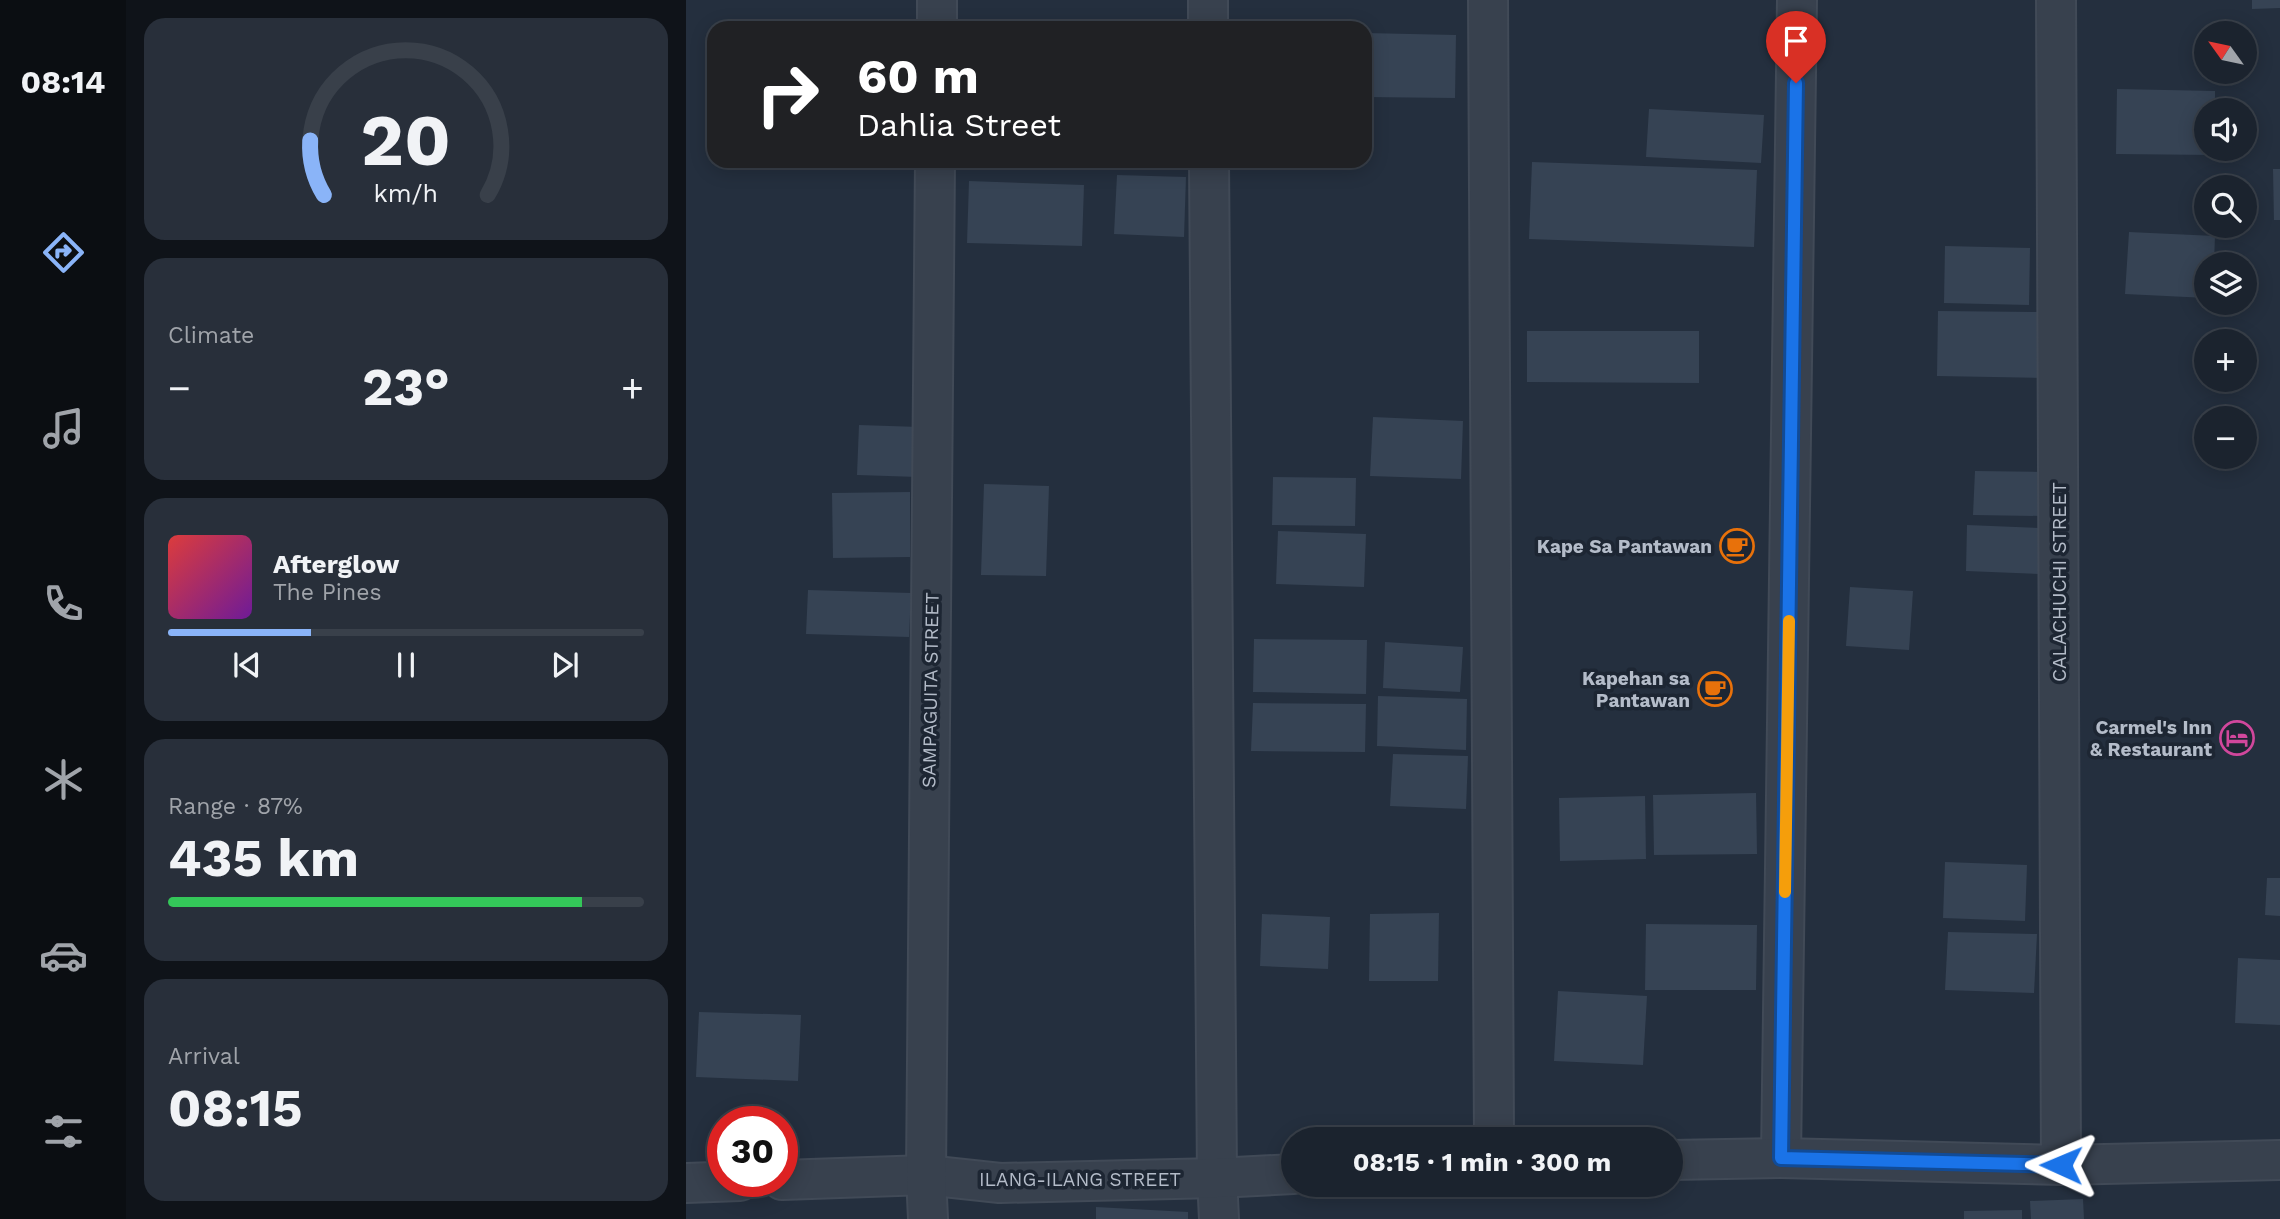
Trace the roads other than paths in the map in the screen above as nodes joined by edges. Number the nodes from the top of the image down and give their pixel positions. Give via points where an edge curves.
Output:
1 (937, 0) edge
2 (1208, 0) edge
3 (1488, 0) edge
4 (1797, 0) edge
5 (2056, 0) edge
6 (937, 21) edge
7 (1208, 21) edge
8 (935, 168) edge
9 (1209, 168) edge
10 (1494, 1127) edge
11 (1781, 1158) junction
12 (1683, 1160) edge
13 (2280, 1160) edge
14 (2061, 1165) junction
15 (926, 1175) junction
16 (1281, 1175) edge
17 (1217, 1178) junction
18 (798, 1179) edge
19 (707, 1182) edge
20 (686, 1183) edge
21 (928, 1219) edge
22 (1219, 1219) edge

1 - 6 street
2 - 7 street
3 - 10 street
4 - 11 street
5 - 14 street, CALACHUCHI STREET
8 - 15 street, SAMPAGUITA STREET
9 - 17 street
11 - 12 street
11 - 14 street
13 - 14 street
15 - 17 street, ILANG-ILANG STREET via 1000,1183
15 - 18 street, ILANG-ILANG STREET
15 - 21 street, SAMPAGUITA STREET
16 - 17 street, ILANG-ILANG STREET
17 - 22 street
19 - 20 street

